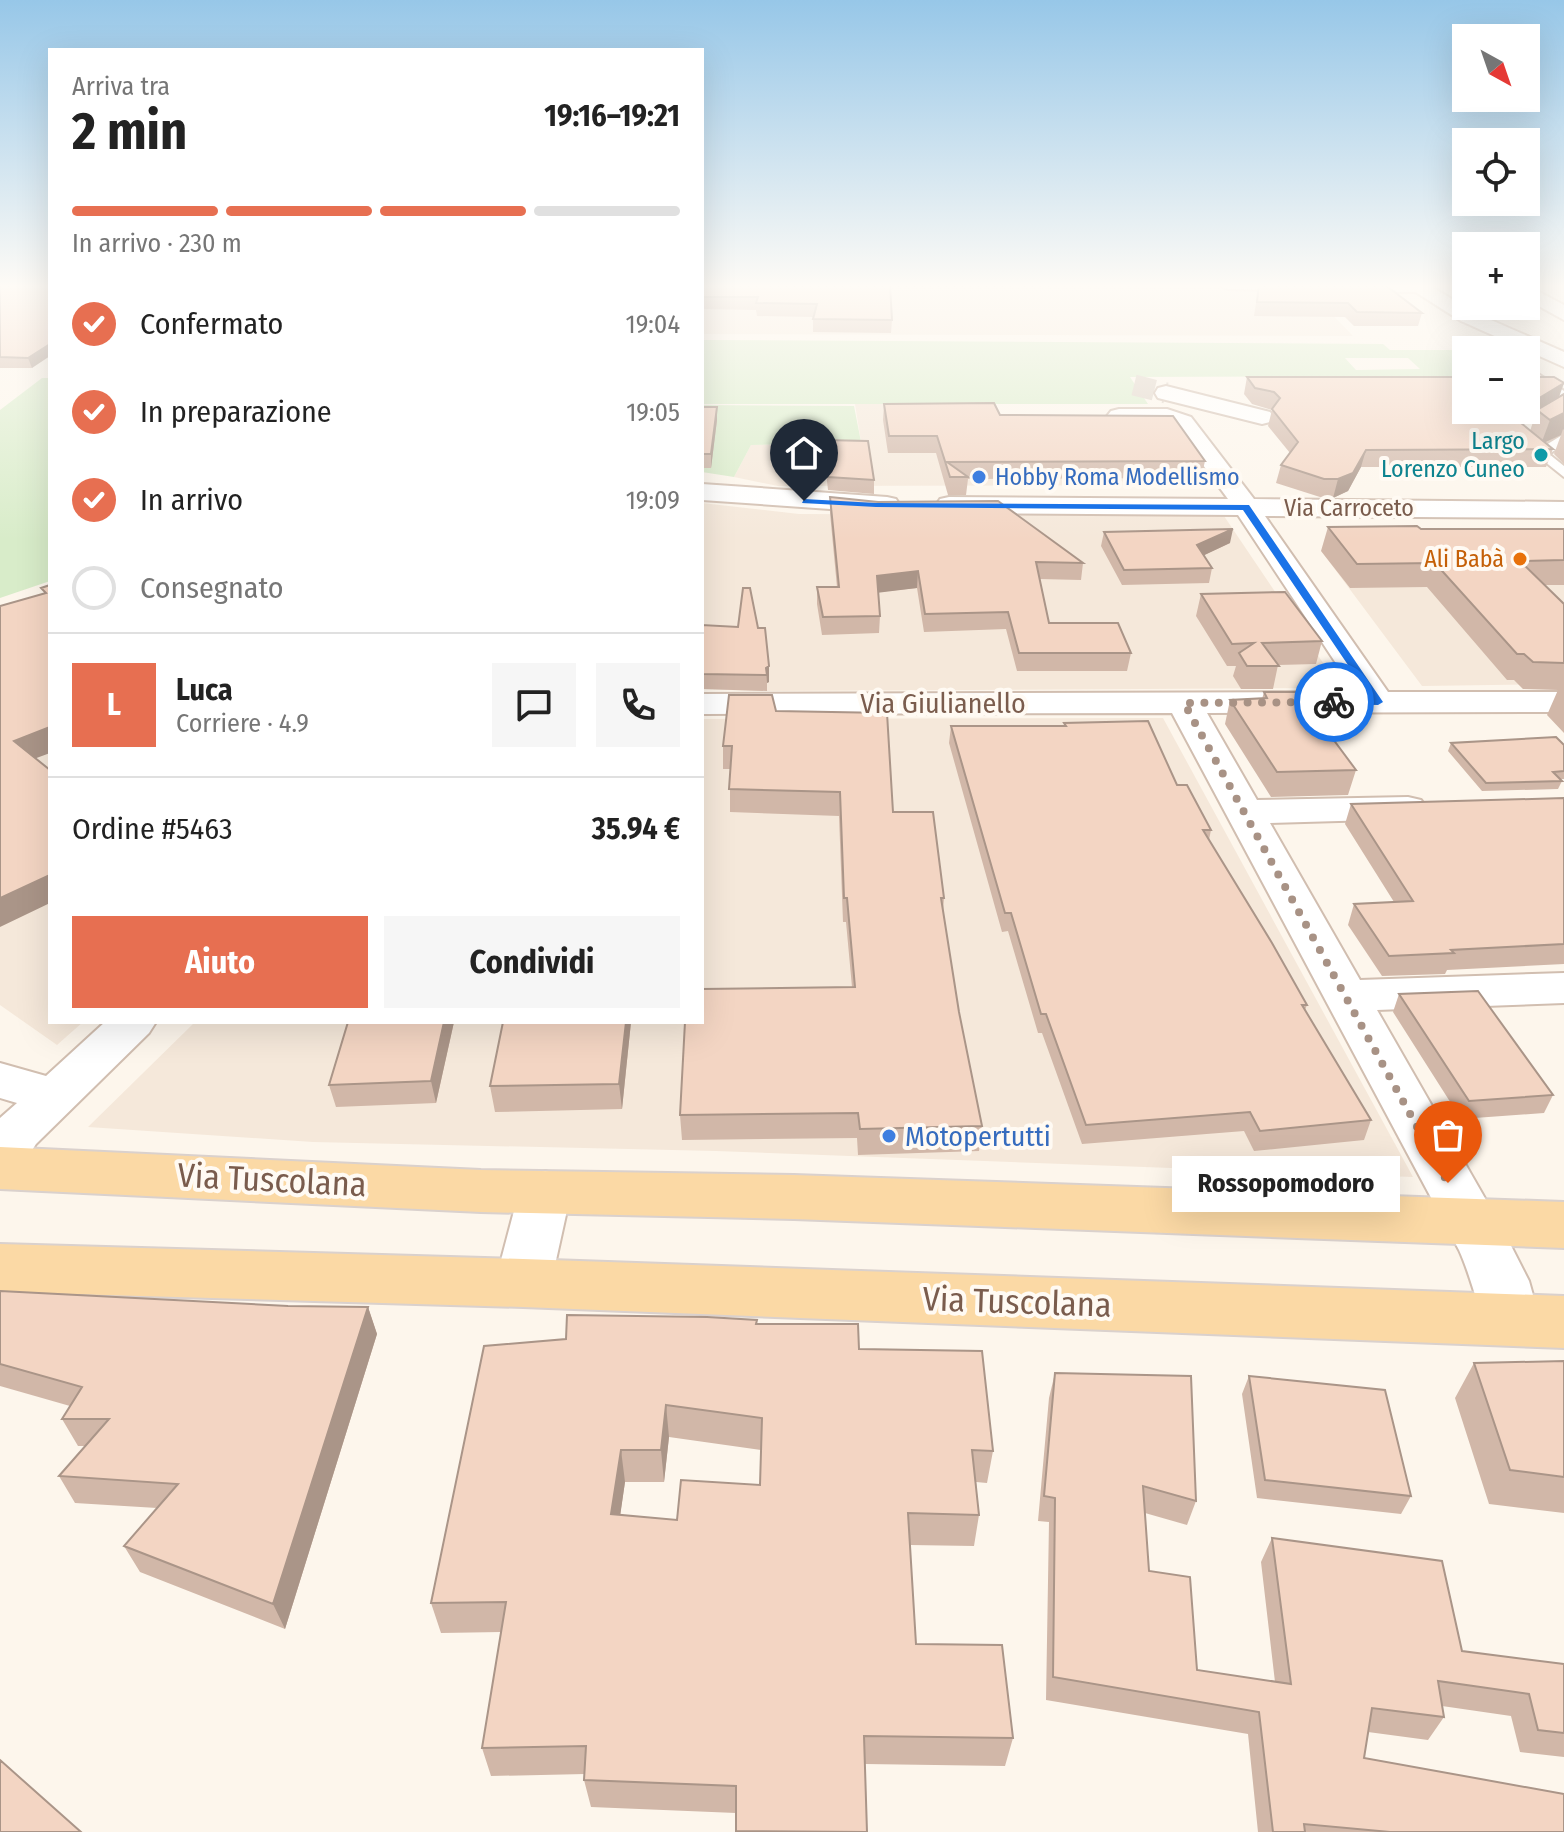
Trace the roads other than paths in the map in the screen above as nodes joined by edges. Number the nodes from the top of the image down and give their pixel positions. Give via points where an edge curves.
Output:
1 (1166, 393) tunnel mouth
2 (1542, 400) edge
3 (1089, 417) edge
4 (1262, 417) edge
5 (1564, 438) edge
6 (1540, 454) junction
7 (1560, 464) edge
8 (704, 492) edge
9 (1246, 507) junction
10 (1564, 510) edge
11 (1378, 702) junction
12 (1564, 702) edge
13 (1184, 703) junction
14 (704, 704) edge
15 (1439, 807) edge
16 (1245, 812) junction
17 (1564, 988) edge
18 (1348, 996) junction
19 (131, 1024) edge
20 (0, 1080) edge
21 (53, 1096) junction
22 (0, 1158) edge
23 (0, 1168) edge
24 (545, 1192) junction
25 (1469, 1221) junction
26 (1564, 1225) edge
27 (0, 1268) edge
28 (523, 1283) junction
29 (1538, 1321) edge

1 - 4 street
2 - 6 lane via 1505,422 1532,440
3 - 9 street via 1161,416 1183,422
5 - 6 lane
6 - 7 lane
8 - 9 street, Via Carroceto via 914,505
9 - 10 street, Via Carroceto
9 - 11 street
11 - 12 street, Via Giulianello
11 - 13 street, Via Giulianello
13 - 14 street, Via Giulianello
13 - 16 street
15 - 16 street
16 - 18 street
17 - 18 street
18 - 25 street
19 - 21 street
20 - 21 street
21 - 22 street
23 - 24 main road, Via Tuscolana
24 - 25 main road, Via Tuscolana
24 - 28 street
25 - 26 main road, Via Tuscolana
25 - 29 street, Via Tuscolana via 1501,1281
27 - 28 main road, Via Tuscolana
28 - 29 main road, Via Tuscolana

